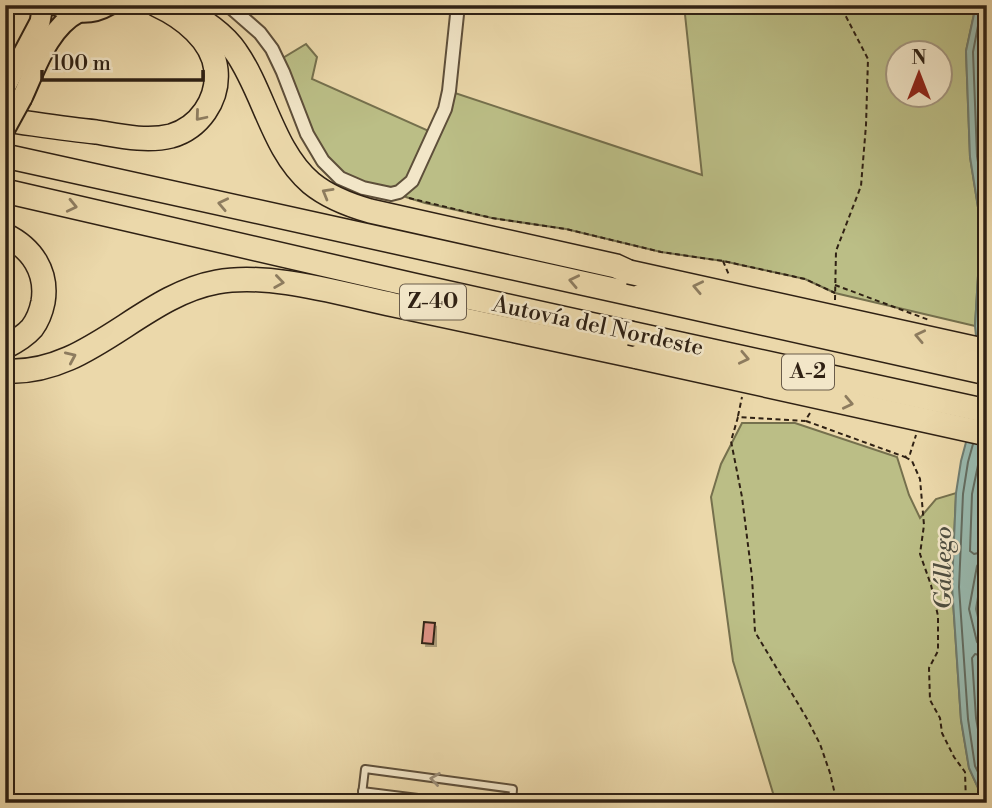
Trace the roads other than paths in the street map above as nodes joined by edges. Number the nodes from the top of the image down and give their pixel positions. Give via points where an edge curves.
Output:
1 (43, 5) edge
2 (56, 5) edge
3 (109, 5) edge
4 (157, 5) edge
5 (177, 5) edge
6 (228, 5) edge
7 (458, 5) edge
8 (79, 12) junction
9 (13, 93) edge
10 (5, 120) edge
11 (5, 129) edge
12 (5, 156) edge
13 (5, 191) edge
14 (290, 219) junction
15 (5, 235) edge
16 (278, 254) junction
17 (629, 272) junction
18 (5, 347) edge
19 (589, 347) junction
20 (987, 351) edge
21 (5, 372) edge
22 (987, 373) edge
23 (987, 411) edge
24 (987, 434) edge
25 (362, 791) junction
26 (361, 803) edge
27 (458, 803) edge
28 (512, 803) edge

1 - 9 highway
2 - 8 highway
3 - 8 highway
4 -> 10 highway via 190,26 214,62 214,91 193,124 170,136 150,138
17 -> 5 highway via 370,211 323,192 288,156 235,50
6 - 7 street via 272,49 307,134 332,171 363,188 391,194 412,181 444,109
8 - 9 highway via 55,32
9 - 11 highway, bridge
14 -> 12 highway, Autovía del Nordeste
13 -> 16 highway, Autovía del Nordeste / Z-40
14 - 17 highway via 318,212 499,251
22 -> 14 highway, Autovía del Nordeste / A-2, bridge
15 - 18 highway via 35,259 44,290 34,326
16 - 19 highway, Z-40 via 356,284 537,329
16 -> 23 highway, Autovía del Nordeste / A-2, bridge
20 -> 17 highway, bridge
21 -> 19 highway via 64,360 181,293 244,279 305,286
19 -> 24 highway, Z-40, bridge
25 - 26 lane
25 - 27 lane
28 -> 25 lane via 513,789 365,769

